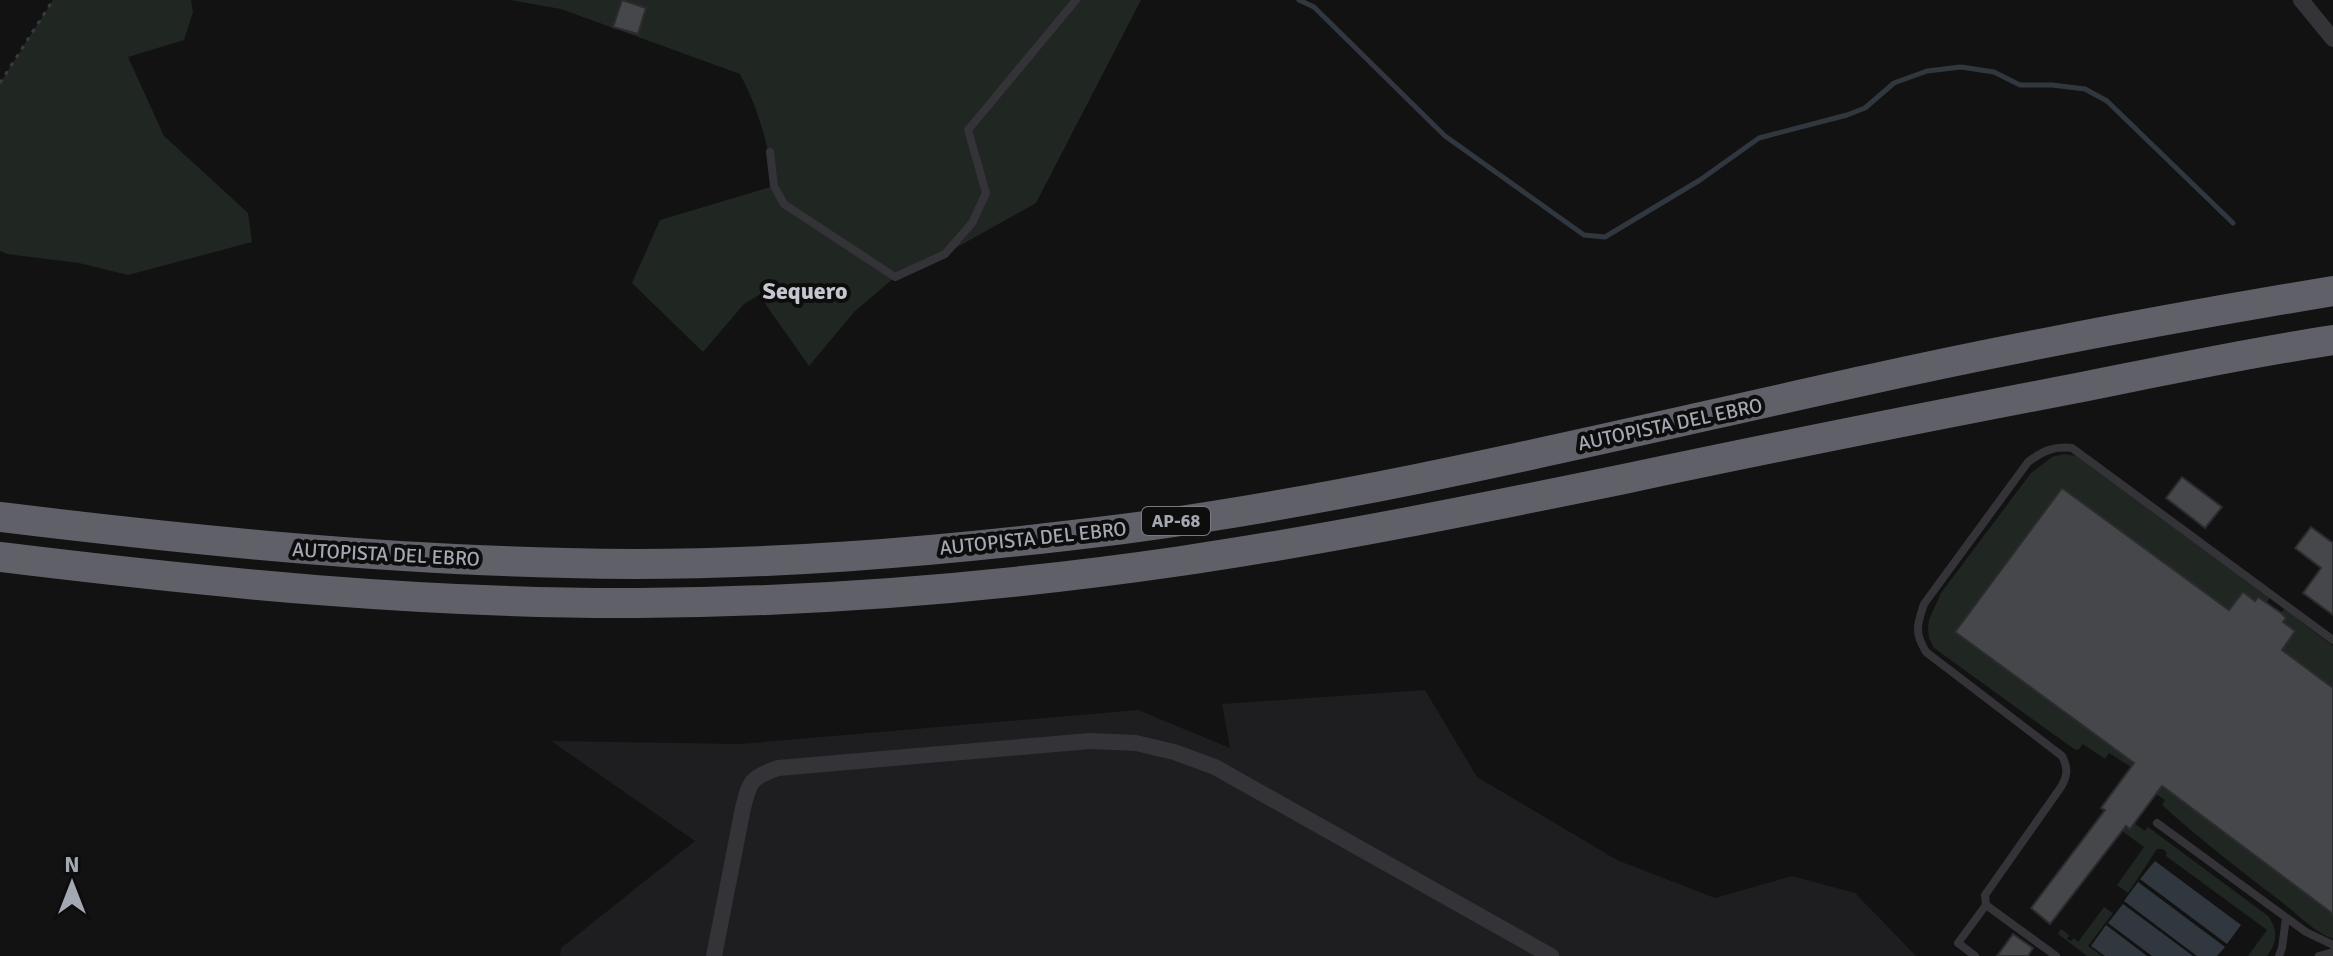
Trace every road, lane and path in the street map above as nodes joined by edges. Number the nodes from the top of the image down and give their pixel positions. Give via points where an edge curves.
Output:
1 (53, 0) edge
2 (1076, 0) edge
3 (2301, 0) edge
4 (2333, 39) edge
5 (0, 83) edge
6 (770, 152) dead end
7 (2333, 291) edge
8 (2333, 340) edge
9 (0, 517) edge
10 (0, 557) edge
11 (2333, 640) edge
12 (2157, 823) dead end
13 (1986, 905) junction
14 (2286, 918) junction
15 (2333, 945) edge
16 (2333, 952) edge
17 (714, 956) edge
18 (1551, 956) edge
19 (1975, 956) edge
20 (2056, 956) edge
21 (2279, 956) edge
22 (2319, 956) edge

1 - 5 path
2 - 6 lane via 968,130 986,193 972,223 945,254 895,277 784,204 774,186
3 - 4 street
7 - 9 highway, AUTOPISTA DEL EBRO / AP-68 via 1873,379 1334,495 1120,529 912,551 658,564 570,563 314,551
8 - 10 highway, AUTOPISTA DEL EBRO / AP-68 via 1307,541 951,587 732,601 503,601 262,586
11 - 13 lane via 2072,448 2042,451 2028,462 1924,604 1918,623 1917,638 1926,652 2062,756 2067,767 2061,787 1991,884
12 - 14 lane
13 - 19 lane via 1958,943
13 - 20 lane
14 - 15 lane
14 - 21 lane
16 - 22 lane
17 - 18 street via 743,808 756,776 778,768 1090,741 1136,743 1215,767

